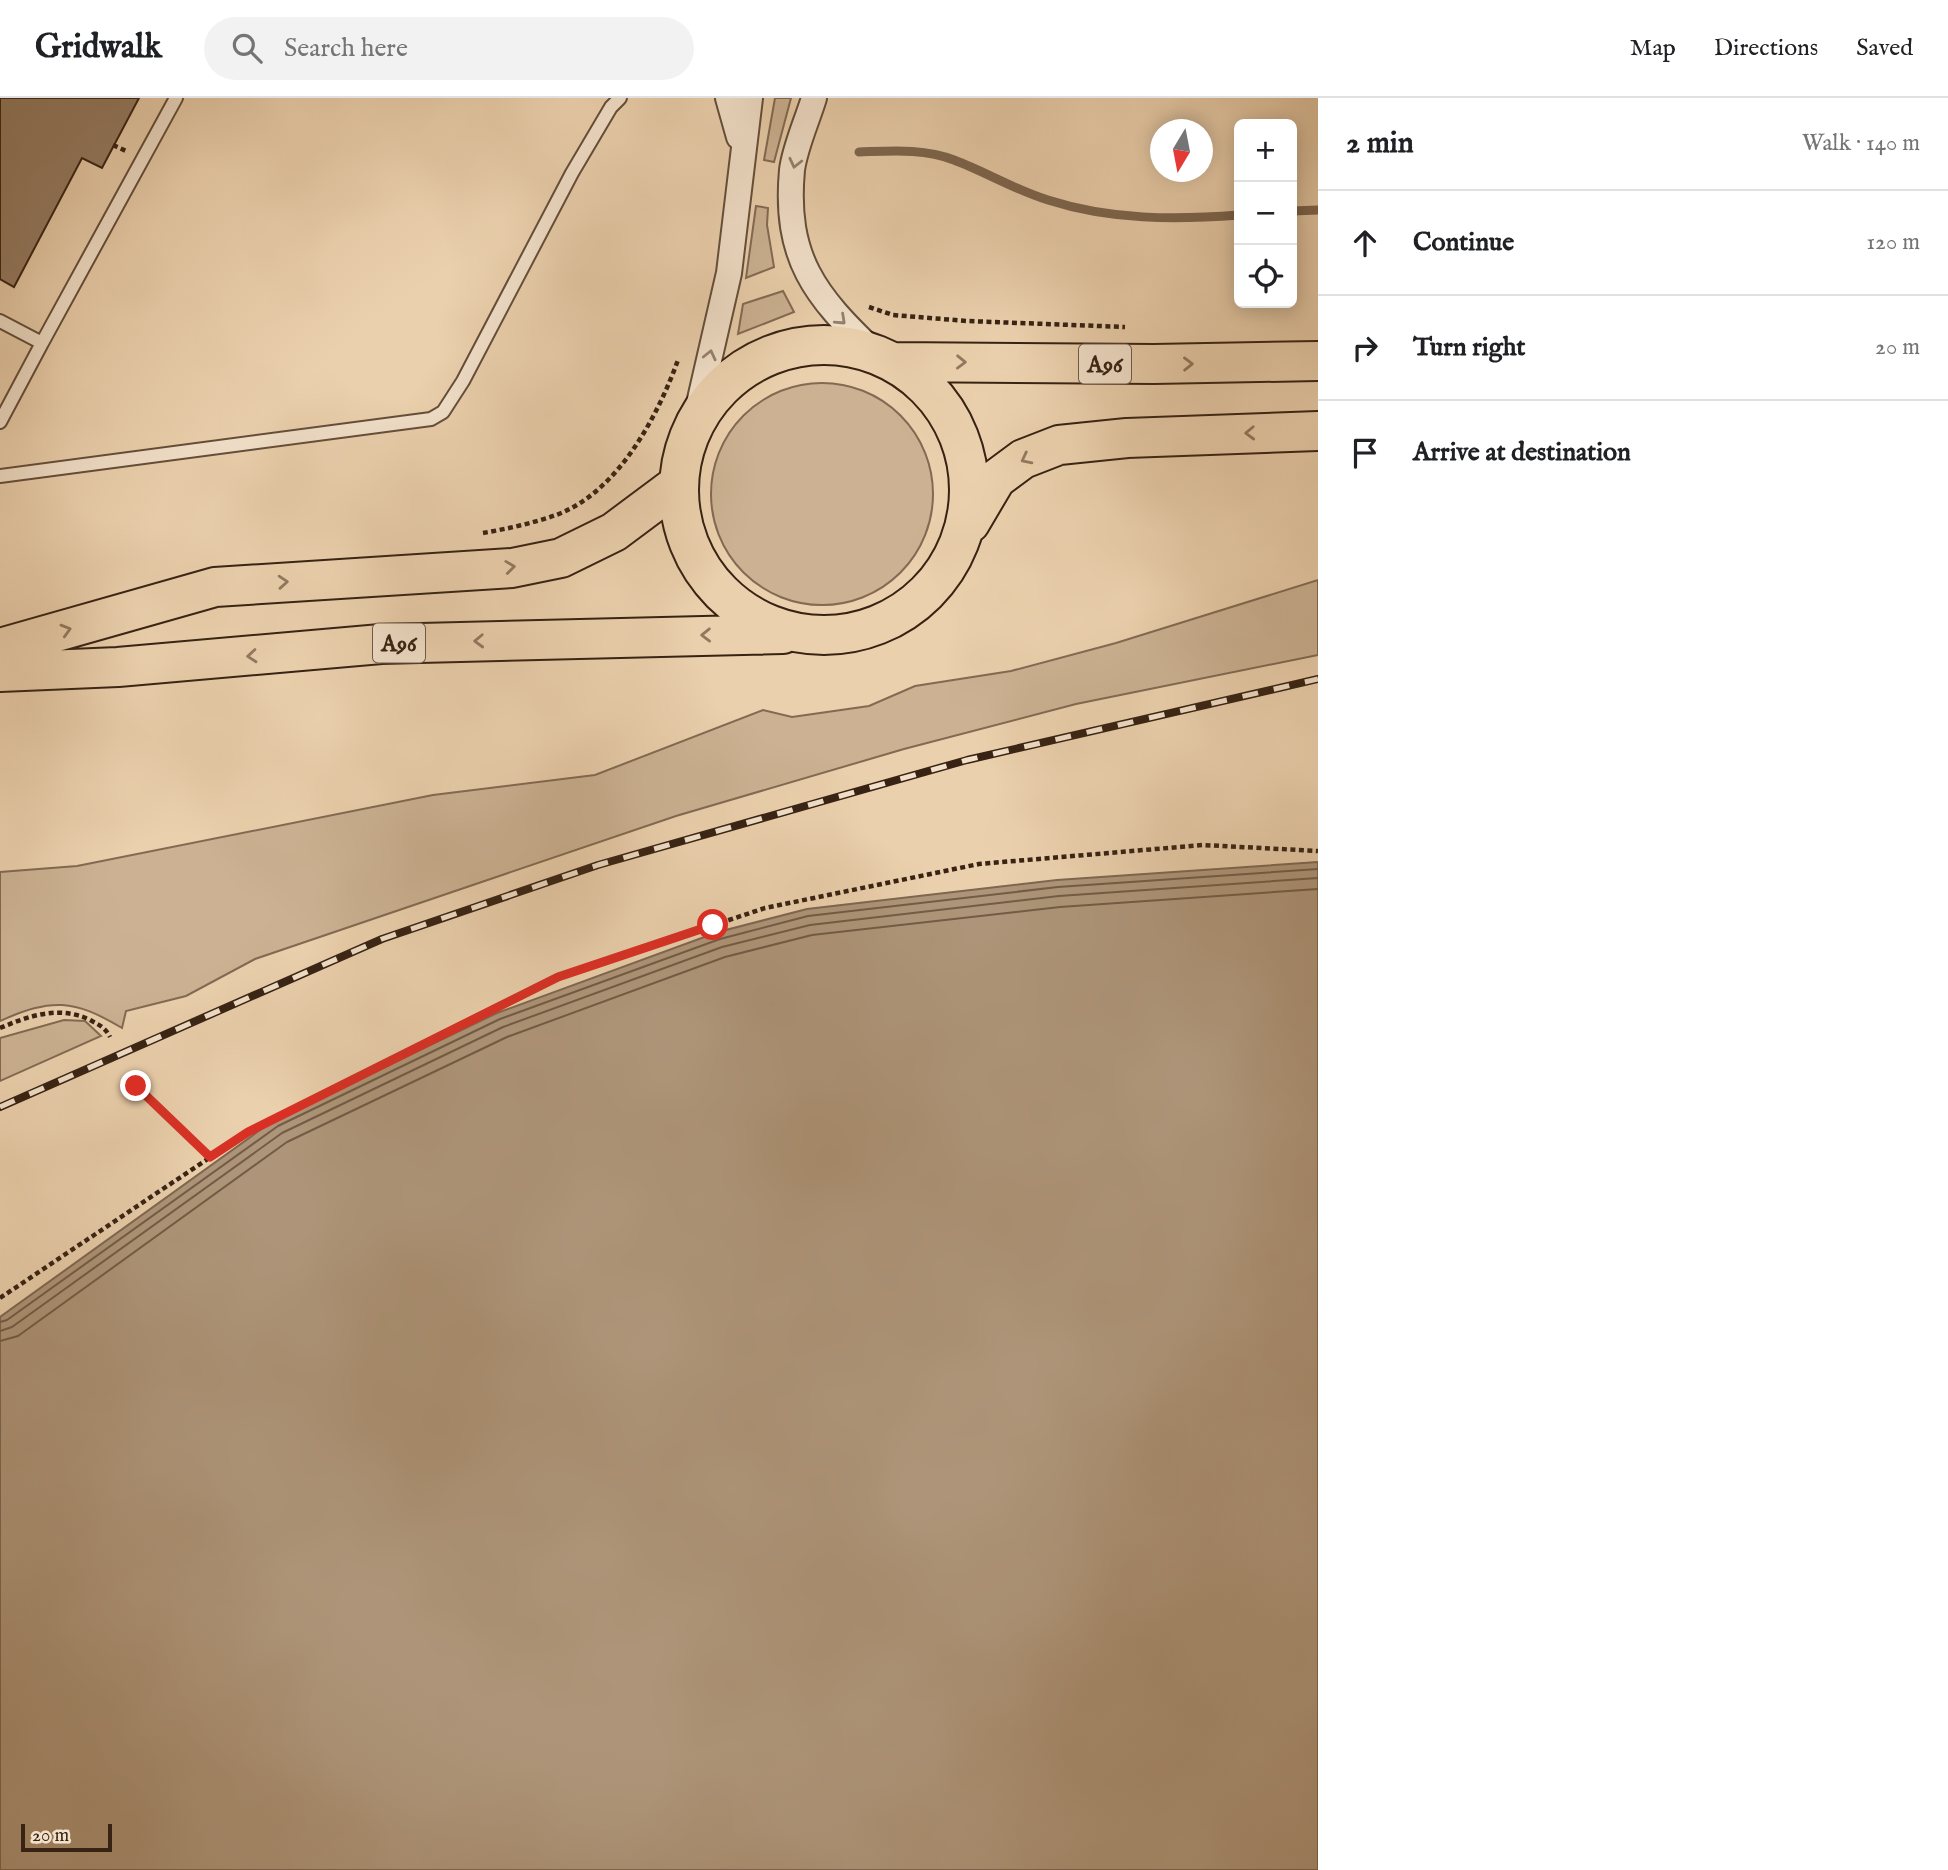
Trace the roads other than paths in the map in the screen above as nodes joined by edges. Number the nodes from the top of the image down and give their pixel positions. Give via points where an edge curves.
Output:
1 (176, 98) edge
2 (728, 98) edge
3 (750, 98) edge
4 (814, 98) edge
5 (616, 102) edge
6 (743, 151) junction
7 (0, 321) edge
8 (41, 343) junction
9 (884, 357) junction
10 (1318, 361) edge
11 (695, 421) junction
12 (0, 422) edge
13 (1318, 430) edge
14 (0, 476) edge
15 (677, 485) junction
16 (966, 528) junction
17 (799, 634) junction
18 (0, 648) edge
19 (0, 672) edge

1 - 8 lane
2 - 6 street
3 - 6 street
4 -> 9 street via 792,169 792,232 802,263 832,312
5 - 14 lane via 572,173 443,412 430,419
11 -> 6 street via 729,273
7 - 8 lane
8 - 12 lane
9 -> 10 highway, A96 via 1154,365
9 - 11 highway, A96 via 823,343 769,354 726,381
9 - 16 highway, A96 via 912,373 953,420 971,477
11 - 15 highway, A96
13 -> 16 highway, A96 via 1059,444 1023,459 996,479
15 - 17 highway, A96 via 681,524 702,571 737,608
18 -> 15 highway via 215,587 512,568 561,558 614,532
16 - 17 highway, A96 via 938,582 924,598 881,626 831,636
17 -> 19 highway, A96 via 381,644 118,667

